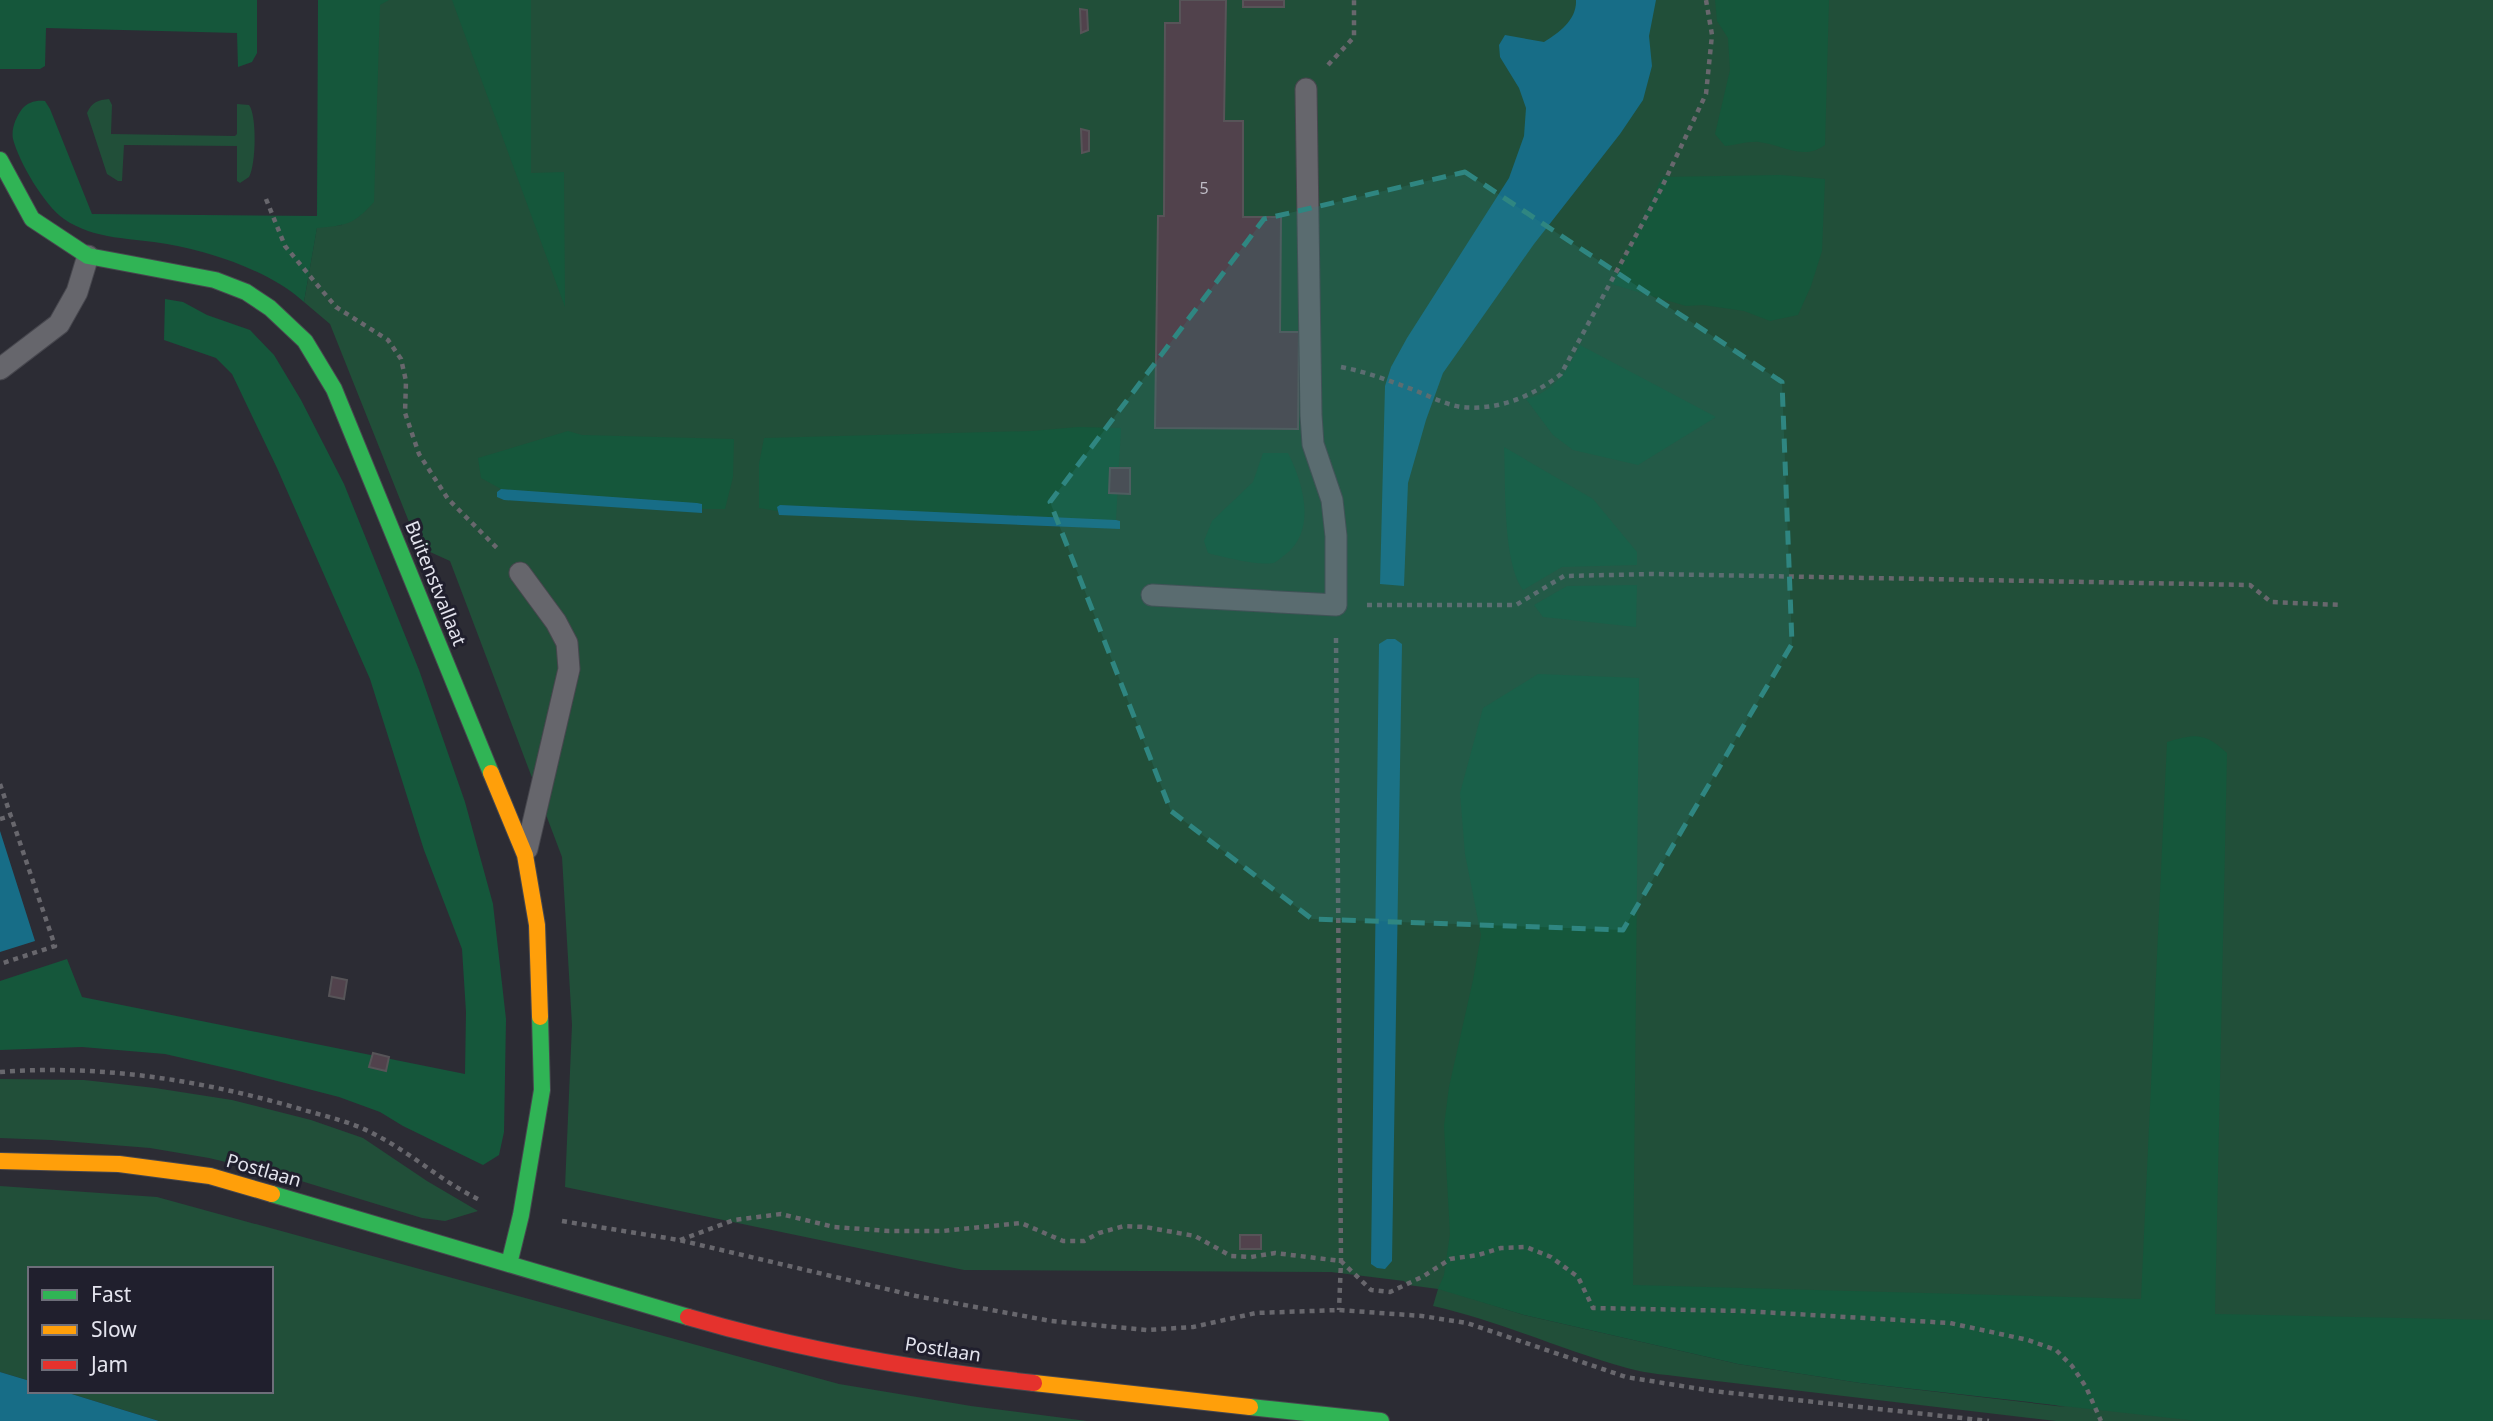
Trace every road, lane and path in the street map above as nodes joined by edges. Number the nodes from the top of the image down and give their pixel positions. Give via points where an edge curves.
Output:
1 (1354, 0) edge
2 (1706, 0) edge
3 (1306, 89) joint
4 (0, 160) edge
5 (266, 199) dead end
6 (88, 256) junction
7 (0, 369) edge
8 (1370, 373) dead end
9 (520, 573) joint
10 (1152, 595) dead end
11 (1336, 605) junction
12 (2342, 605) dead end
13 (0, 784) edge
14 (10, 816) junction
15 (0, 819) edge
16 (525, 855) junction
17 (0, 964) edge
18 (0, 1072) edge
19 (0, 1161) edge
20 (521, 1215) junction
21 (680, 1240) junction
22 (1341, 1261) junction
23 (509, 1264) junction
24 (1339, 1310) junction
25 (1381, 1421) edge
26 (1990, 1421) edge
27 (2101, 1421) edge

1 - 3 path via 1354,37
2 - 8 path via 1712,35 1706,94 1660,191 1561,374 1523,399 1462,407
3 - 11 lane via 1311,415 1313,444 1332,500
4 - 6 street, Buitenstvallaat via 32,219
5 - 9 path via 285,246 319,287 336,307 387,340 401,359 406,381 404,413 419,454 448,499
6 - 7 lane via 77,292 59,324
6 - 16 street, Buitenstvallaat via 215,280 246,292 305,341 334,389
9 - 16 lane via 567,643 569,669
10 - 11 lane
11 - 12 path via 1516,605 1564,576 1653,574 2250,585 2272,602
11 - 22 path
13 - 14 path
14 - 15 path
14 - 17 path via 55,946
16 - 20 street, Buitenstvallaat via 537,925 542,1090
18 - 20 path via 106,1071 201,1084 281,1103 374,1133 463,1192
19 - 23 street, Postlaan via 119,1164 210,1177
20 - 21 path
20 - 23 street
21 - 22 path via 734,1220 781,1214 834,1227 889,1231 1021,1223 1063,1241 1084,1241 1124,1226 1145,1227 1195,1236 1231,1256 1275,1253
21 - 24 path via 916,1296 1051,1321 1147,1330 1193,1327 1256,1314
22 - 24 path
22 - 27 path via 1371,1290 1391,1292 1450,1259 1526,1247 1551,1257 1578,1278 1593,1308 1950,1323 2056,1350 2086,1387
23 - 25 street, Postlaan via 726,1328 947,1373
24 - 26 path via 1467,1323 1626,1377

